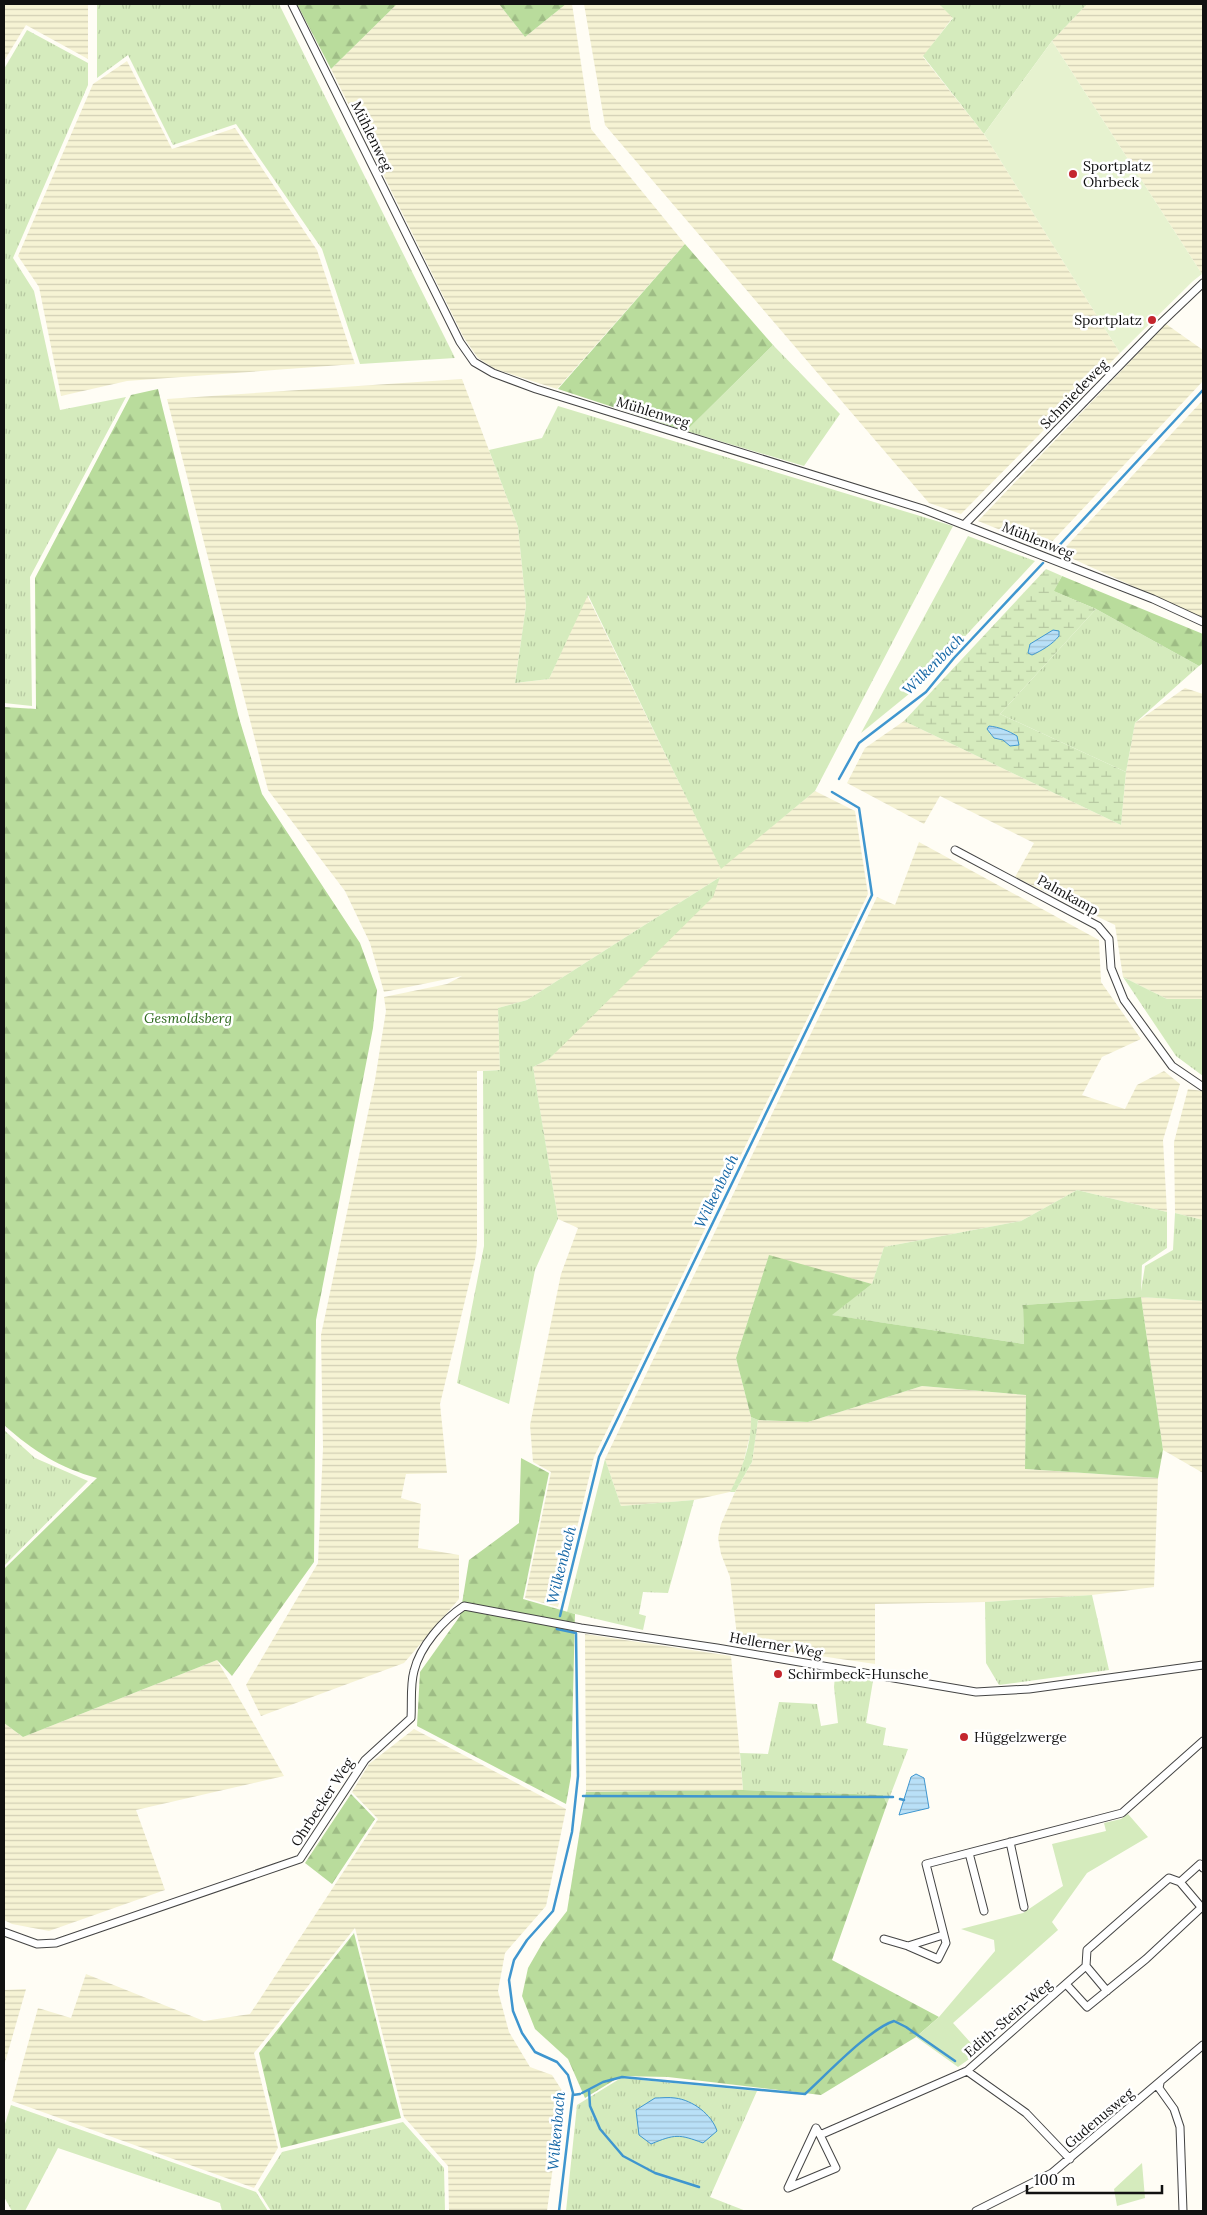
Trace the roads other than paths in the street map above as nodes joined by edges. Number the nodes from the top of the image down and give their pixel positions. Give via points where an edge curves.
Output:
1 (292, 4) edge
2 (1203, 283) edge
3 (965, 524) junction
4 (1203, 622) edge
5 (955, 850) dead end
6 (1203, 1087) edge
7 (464, 1606) joint
8 (1203, 1665) edge
9 (1203, 1741) edge
10 (1010, 1842) junction
11 (969, 1853) junction
12 (1202, 1865) edge
13 (1180, 1882) junction
14 (1024, 1907) dead end
15 (1202, 1907) edge
16 (984, 1912) dead end
17 (4, 1932) edge
18 (943, 1936) junction
19 (884, 1939) dead end
20 (908, 1946) junction
21 (1086, 1966) junction
22 (1066, 1984) junction
23 (1108, 1991) junction
24 (1203, 2046) edge
25 (967, 2071) junction
26 (1160, 2083) junction
27 (820, 2135) junction
28 (1070, 2159) junction
29 (976, 2211) edge
30 (1183, 2211) edge

1 - 3 street, Mühlenweg via 460,342 474,362 536,389
2 - 3 street, Schmiedeweg
3 - 4 street, Mühlenweg
5 - 6 street, Palmkamp via 1098,926 1109,939 1111,968 1124,1000 1172,1066
7 - 8 street, Hellerner Weg via 976,1692 1029,1689
7 - 17 street, Ohrbecker Weg via 434,1634 417,1661 408,1723 365,1760 300,1859 56,1943 37,1944
9 - 10 street via 1122,1813
10 - 11 street
10 - 14 street
11 - 16 street
11 - 18 street via 926,1864
12 - 13 street
13 - 15 street
13 - 21 street, Edith-Stein-Weg via 1169,1878 1087,1950
15 - 23 street, Edith-Stein-Weg
18 - 20 street
18 - 20 street via 946,1943 938,1959
19 - 20 street
21 - 22 street, Edith-Stein-Weg
21 - 23 street
22 - 23 street, Edith-Stein-Weg via 1087,2007
22 - 25 street, Edith-Stein-Weg
24 - 26 street, Gudenusweg
25 - 27 street, Edith-Stein-Weg
25 - 28 street via 1026,2112
26 - 28 street, Gudenusweg
26 - 30 street via 1159,2088 1174,2109 1180,2127
27 - 27 street, Edith-Stein-Weg via 816,2128 788,2188 836,2168
28 - 29 street, Gudenusweg via 1042,2180

